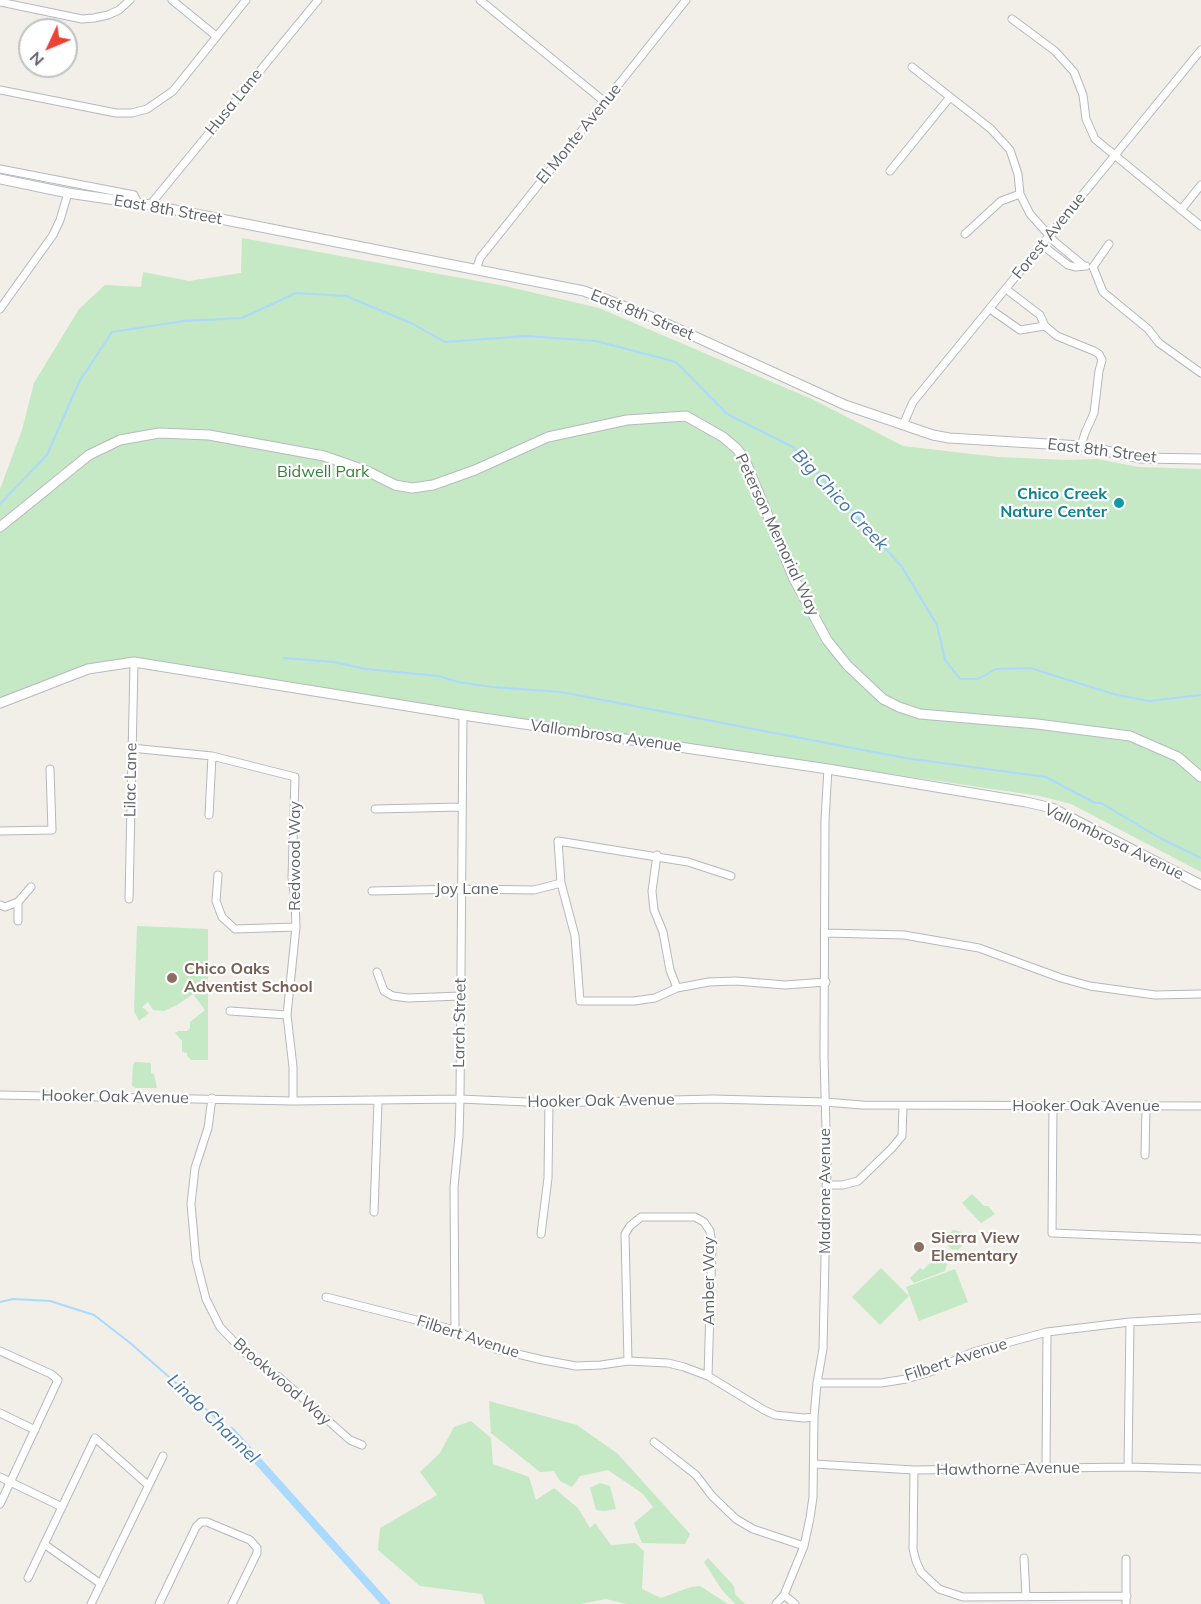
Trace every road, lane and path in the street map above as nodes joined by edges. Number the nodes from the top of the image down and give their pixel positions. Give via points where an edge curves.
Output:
1 (130, 0) edge
2 (172, 0) edge
3 (246, 0) edge
4 (318, 0) edge
5 (480, 0) edge
6 (686, 0) edge
7 (0, 2) edge
8 (1012, 19) dead end
9 (216, 36) junction
10 (1201, 50) edge
11 (912, 67) dead end
12 (0, 90) edge
13 (950, 97) junction
14 (605, 102) junction
15 (1114, 157) junction
16 (0, 169) edge
17 (890, 171) dead end
18 (0, 179) edge
19 (1201, 185) edge
20 (68, 193) junction
21 (1020, 194) junction
22 (138, 203) junction
23 (150, 205) junction
24 (1181, 210) junction
25 (1201, 226) edge
26 (965, 234) dead end
27 (1049, 236) junction
28 (1109, 244) dead end
29 (1042, 245) junction
30 (1084, 266) junction
31 (1093, 267) junction
32 (476, 270) junction
33 (1006, 289) junction
34 (0, 309) edge
35 (990, 309) junction
36 (1045, 326) junction
37 (1201, 373) edge
38 (903, 425) junction
39 (1082, 446) junction
40 (1201, 459) edge
41 (0, 527) edge
42 (134, 662) junction
43 (0, 703) edge
44 (463, 715) junction
45 (131, 748) junction
46 (212, 756) junction
47 (50, 769) dead end
48 (828, 769) junction
49 (1201, 777) edge
50 (461, 807) junction
51 (375, 809) dead end
52 (209, 815) dead end
53 (0, 831) edge
54 (657, 855) junction
55 (218, 875) dead end
56 (731, 876) dead end
57 (561, 883) junction
58 (1201, 885) edge
59 (31, 887) dead end
60 (462, 889) junction
61 (372, 891) dead end
62 (129, 899) dead end
63 (18, 902) junction
64 (0, 905) edge
65 (18, 921) dead end
66 (296, 927) junction
67 (826, 933) junction
68 (377, 972) dead end
69 (826, 982) junction
70 (677, 988) junction
71 (1201, 994) edge
72 (461, 996) junction
73 (230, 1011) dead end
74 (287, 1015) junction
75 (0, 1095) edge
76 (212, 1098) junction
77 (460, 1099) junction
78 (293, 1101) junction
79 (378, 1101) junction
80 (825, 1102) junction
81 (549, 1103) junction
82 (1146, 1105) junction
83 (903, 1106) junction
84 (1053, 1106) junction
85 (1201, 1106) edge
86 (1146, 1155) dead end
87 (826, 1185) junction
88 (374, 1212) dead end
89 (541, 1234) dead end
90 (1201, 1239) edge
91 (326, 1297) dead end
92 (1201, 1318) edge
93 (1130, 1322) junction
94 (455, 1330) junction
95 (1047, 1332) junction
96 (0, 1351) edge
97 (628, 1361) junction
98 (708, 1376) junction
99 (817, 1383) junction
100 (0, 1413) edge
101 (814, 1417) junction
102 (35, 1430) junction
103 (654, 1442) dead end
104 (362, 1445) dead end
105 (163, 1456) dead end
106 (814, 1464) junction
107 (1128, 1467) junction
108 (1046, 1468) junction
109 (1201, 1469) edge
110 (914, 1470) junction
111 (0, 1477) edge
112 (10, 1482) junction
113 (148, 1485) junction
114 (0, 1504) edge
115 (62, 1507) junction
116 (44, 1544) junction
117 (804, 1546) junction
118 (1024, 1558) dead end
119 (1126, 1559) dead end
120 (28, 1578) dead end
121 (101, 1584) junction
122 (784, 1595) junction
123 (1026, 1597) junction
124 (1126, 1600) edge
125 (91, 1604) edge
126 (159, 1604) edge
127 (232, 1604) edge
128 (776, 1604) edge
129 (795, 1604) edge

1 - 7 street via 108,15 82,19
2 - 9 street
3 - 9 street
4 - 23 street, Husa Lane
5 - 14 street
6 - 14 street, El Monte Avenue
8 - 15 street via 1055,51 1074,72 1095,140
9 - 12 street via 173,91 147,109 132,113
10 - 15 street, Forest Avenue
11 - 13 street
13 - 17 street
13 - 21 street via 991,129 1010,150
14 - 32 street, El Monte Avenue via 480,258
15 - 24 street
15 - 27 street, Forest Avenue
16 - 22 street via 134,195
18 - 20 street, East 8th Street
19 - 24 street
20 - 22 street, East 8th Street
20 - 34 street via 53,235
21 - 26 street via 1001,201
21 - 27 street via 1030,214
22 - 23 street, East 8th Street
23 - 32 street, East 8th Street
24 - 25 street
27 - 29 street, Forest Avenue
27 - 30 street
28 - 31 street
29 - 30 street via 1068,265
29 - 33 street, Forest Avenue
30 - 31 street
31 - 37 street via 1103,292 1159,343
32 - 38 street, East 8th Street via 584,291 845,405
33 - 35 street, Forest Avenue
33 - 36 street via 1040,315
35 - 36 street via 1020,330
35 - 38 street, Forest Avenue via 913,402
36 - 39 street via 1061,339 1099,354 1102,360 1094,413
38 - 39 street, East 8th Street via 949,438
39 - 40 street, East 8th Street via 1141,458
41 - 49 street, Peterson Memorial Way via 89,455 120,440 159,433 208,435 324,456 412,488 475,470 548,437 627,420 686,416 723,437 745,460 794,579 827,640 883,699 920,714 1130,736 1178,757
42 - 43 street, Vallombrosa Avenue via 88,669
42 - 44 street, Vallombrosa Avenue
42 - 45 street, Lilac Lane
44 - 48 street, Vallombrosa Avenue
44 - 50 street, Larch Street
45 - 46 street, Redwood Way
45 - 62 street, Lilac Lane
46 - 52 street
46 - 66 street, Redwood Way via 295,777 292,878
47 - 53 street via 52,830
48 - 58 street, Vallombrosa Avenue via 1052,808
48 - 67 street, Madrone Avenue
50 - 51 street
50 - 60 street, Larch Street
54 - 56 street
54 - 57 street via 558,841
54 - 70 street via 652,891 654,910
55 - 66 street via 216,901 222,917 235,928
57 - 60 street, Joy Lane via 534,890
57 - 70 street via 575,936 580,1001 634,1001 655,998
59 - 63 street
60 - 61 street, Joy Lane
60 - 72 street, Larch Street
63 - 64 street
63 - 65 street
66 - 74 street, Redwood Way
67 - 69 street, Madrone Avenue
67 - 71 street via 904,935 979,948 1090,986 1155,995
68 - 72 street via 384,991 393,996
69 - 70 street via 709,982
69 - 80 street, Madrone Avenue
72 - 77 street, Larch Street
73 - 74 street
74 - 78 street, Redwood Way
75 - 76 street, Hooker Oak Avenue
76 - 78 street, Hooker Oak Avenue
76 - 104 street, Brookwood Way via 208,1128 195,1168 191,1204 196,1260 206,1299 220,1327 242,1350 350,1440
77 - 79 street, Hooker Oak Avenue
77 - 81 street, Hooker Oak Avenue
77 - 94 street, Larch Street via 454,1187
78 - 79 street, Hooker Oak Avenue
79 - 88 street
80 - 81 street, Hooker Oak Avenue via 713,1099
80 - 83 street, Hooker Oak Avenue
80 - 87 street, Madrone Avenue
81 - 89 street via 548,1178
82 - 84 street, Hooker Oak Avenue
82 - 85 street, Hooker Oak Avenue
82 - 86 street
83 - 84 street, Hooker Oak Avenue
83 - 87 street via 902,1136 892,1148 858,1181
84 - 90 street via 1053,1233
87 - 99 street, Madrone Avenue via 823,1349
91 - 94 street, Filbert Avenue
92 - 93 street, Filbert Avenue
93 - 95 street, Filbert Avenue
93 - 107 street
94 - 97 street, Filbert Avenue via 496,1349 576,1366
95 - 99 street, Filbert Avenue via 973,1352 930,1372 906,1378 881,1383
95 - 108 street
96 - 102 street via 58,1380
97 - 98 street, Filbert Avenue via 668,1363
97 - 98 street, Amber Way via 625,1234 641,1217 695,1217 710,1231 712,1244
98 - 101 street, Filbert Avenue via 776,1415
99 - 101 street, Madrone Avenue
100 - 102 street
101 - 106 street, Madrone Avenue
102 - 112 street
103 - 117 street via 696,1475 736,1519 753,1529
105 - 113 street
106 - 110 street, Hawthorne Avenue
106 - 117 street, Madrone Avenue via 813,1497
107 - 108 street, Hawthorne Avenue
107 - 109 street, Hawthorne Avenue
108 - 110 street, Hawthorne Avenue
110 - 123 street via 913,1549 930,1582 963,1597
111 - 112 street
112 - 114 street
112 - 115 street
113 - 115 street via 94,1438
113 - 121 street
115 - 116 street
116 - 120 street
116 - 121 street
117 - 122 street, Madrone Avenue
118 - 123 street
119 - 124 street
121 - 125 street
122 - 128 street, Madrone Avenue
122 - 129 street
123 - 124 street
126 - 127 street via 196,1527 207,1522 250,1540 257,1548

